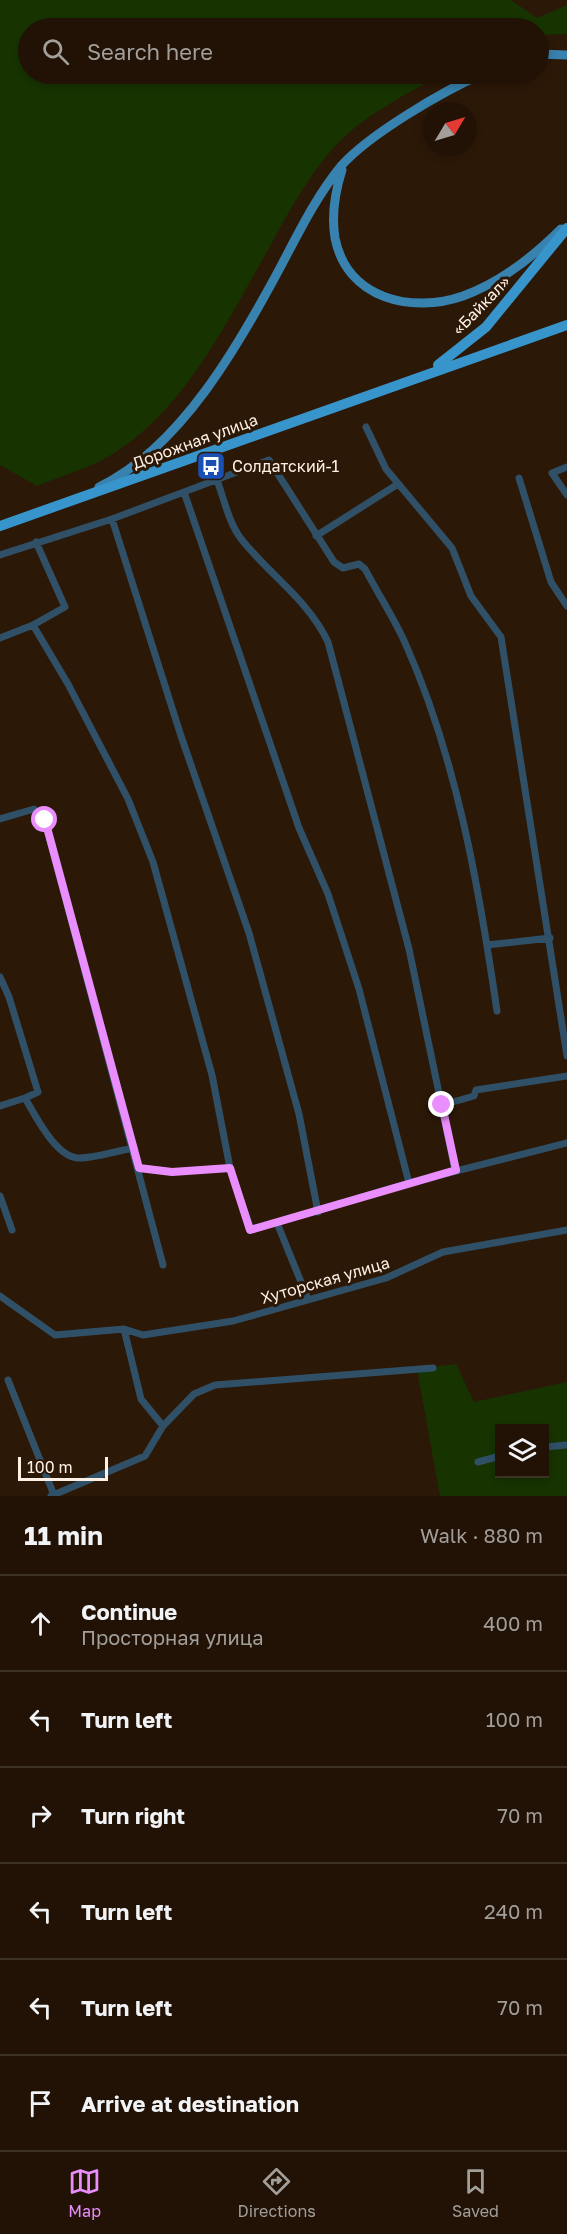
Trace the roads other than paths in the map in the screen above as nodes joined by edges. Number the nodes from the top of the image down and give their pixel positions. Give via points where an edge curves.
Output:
1 (549, 54) edge
2 (567, 55) edge
3 (465, 84) edge
4 (343, 165) junction
5 (567, 223) edge
6 (567, 228) edge
7 (567, 325) edge
8 (400, 383) junction
9 (366, 427) dead end
10 (567, 467) edge
11 (519, 478) dead end
12 (217, 480) junction
13 (398, 484) junction
14 (184, 492) junction
15 (567, 495) edge
16 (62, 505) junction
17 (112, 519) junction
18 (0, 526) edge
19 (316, 536) junction
20 (36, 542) junction
21 (0, 555) edge
22 (567, 606) edge
23 (33, 625) junction
24 (0, 638) edge
25 (0, 819) edge
26 (550, 938) junction
27 (488, 945) junction
28 (0, 977) edge
29 (497, 1011) dead end
30 (567, 1056) edge
31 (567, 1076) edge
32 (25, 1098) junction
33 (442, 1105) junction
34 (0, 1106) edge
35 (567, 1143) edge
36 (134, 1148) junction
37 (139, 1168) junction
38 (230, 1168) junction
39 (456, 1170) junction
40 (409, 1183) junction
41 (0, 1196) edge
42 (318, 1212) junction
43 (277, 1223) junction
44 (12, 1230) dead end
45 (567, 1230) edge
46 (163, 1265) dead end
47 (0, 1296) edge
48 (308, 1299) junction
49 (124, 1329) junction
50 (433, 1368) dead end
51 (8, 1380) dead end
52 (163, 1426) junction
53 (567, 1445) edge
54 (549, 1447) edge
55 (495, 1457) edge
56 (478, 1462) dead end
57 (53, 1495) edge

1 - 2 main road
3 - 4 main road via 374,138
4 - 5 main road via 333,206 339,252 361,282 399,303 443,302 483,287 544,246
4 - 16 main road via 308,215 244,335 204,393 169,433 126,472
6 - 8 highway, «Байкал» via 486,327 444,362
7 - 8 highway
8 - 16 highway, Дорожная улица
9 - 13 street via 386,469
10 - 15 street via 552,473
11 - 22 street via 551,582
12 - 14 street
12 - 19 street via 269,460
12 - 33 street via 241,539 307,608 328,642 409,950
13 - 19 street
13 - 26 street via 452,548 471,596 501,637
14 - 17 street
14 - 40 street via 299,828 328,894 360,989
16 - 18 highway, Дорожная улица
17 - 20 street
17 - 42 street via 249,933 299,1114
19 - 27 street via 338,566 359,564 365,569 406,644 434,719 467,835
20 - 21 street
20 - 23 street via 65,607
23 - 24 street
23 - 38 street via 128,799 153,862 212,1075
25 - 36 street via 34,809 45,820
26 - 27 street
26 - 30 street
27 - 29 street
28 - 32 street via 38,1092
31 - 33 street via 476,1090 474,1096
32 - 34 street
32 - 36 street via 65,1155 77,1159
33 - 39 street
35 - 39 street
36 - 37 street
37 - 38 street via 172,1172
37 - 46 street
38 - 43 street via 250,1230
39 - 40 street
40 - 42 street
41 - 44 street
42 - 43 street
43 - 48 street
45 - 48 street, Хуторская улица via 443,1252 387,1278
47 - 49 street, Хуторская улица via 55,1335
48 - 49 street, Хуторская улица via 233,1321 143,1335
49 - 52 street via 141,1399
50 - 52 street via 215,1385 194,1394
51 - 57 street
52 - 57 street via 145,1456
53 - 54 street
55 - 56 street

